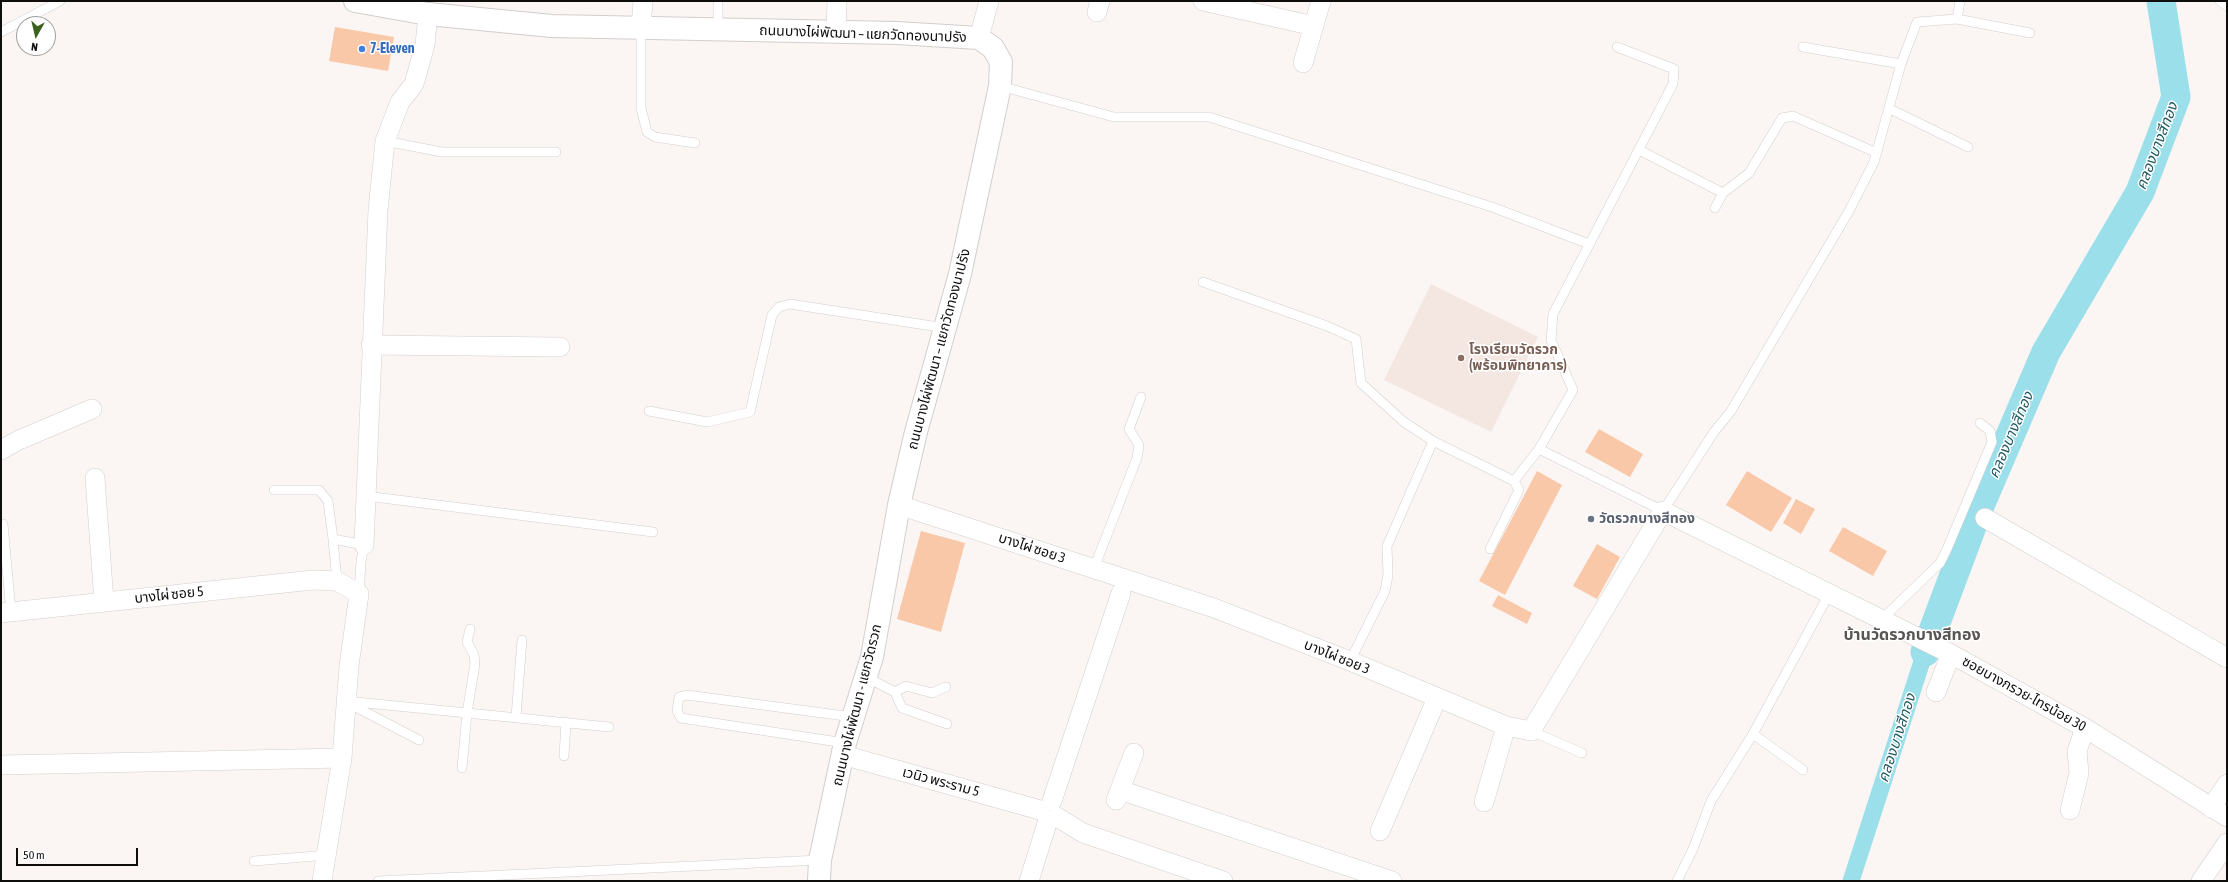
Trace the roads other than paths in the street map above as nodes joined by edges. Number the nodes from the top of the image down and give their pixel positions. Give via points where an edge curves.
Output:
1 (60, 1) edge
2 (355, 1) edge
3 (643, 1) edge
4 (718, 1) edge
5 (837, 1) edge
6 (989, 1) edge
7 (1203, 1) edge
8 (1321, 1) edge
9 (1960, 1) edge
10 (2220, 1) edge
11 (2227, 6) edge
12 (428, 14) junction
13 (1957, 19) junction
14 (1314, 26) junction
15 (641, 28) junction
16 (718, 29) junction
17 (1, 32) edge
18 (836, 32) junction
19 (2030, 33) dead end
20 (979, 38) junction
21 (1617, 47) dead end
22 (1802, 47) dead end
23 (1303, 63) dead end
24 (1901, 64) junction
25 (1000, 86) junction
26 (1890, 109) junction
27 (385, 141) junction
28 (695, 143) dead end
29 (1968, 147) dead end
30 (1639, 150) junction
31 (556, 152) dead end
32 (1877, 153) junction
33 (1723, 193) junction
34 (1715, 208) dead end
35 (1589, 244) junction
36 (1203, 282) dead end
37 (945, 328) junction
38 (371, 345) junction
39 (560, 347) dead end
40 (1141, 398) dead end
41 (92, 409) dead end
42 (649, 411) dead end
43 (1980, 423) dead end
44 (1434, 441) junction
45 (1539, 449) junction
46 (1, 450) edge
47 (95, 478) dead end
48 (1514, 481) junction
49 (274, 490) dead end
50 (366, 496) junction
51 (899, 505) junction
52 (1663, 511) junction
53 (1985, 518) dead end
54 (3, 524) dead end
55 (653, 532) dead end
56 (333, 539) junction
57 (364, 545) junction
58 (1490, 549) dead end
59 (1094, 568) junction
60 (337, 581) junction
61 (1121, 593) dead end
62 (359, 594) junction
63 (1829, 594) junction
64 (104, 602) junction
65 (6, 612) edge
66 (1881, 620) junction
67 (470, 629) dead end
68 (522, 640) dead end
69 (1947, 652) junction
70 (2227, 658) edge
71 (1350, 662) junction
72 (866, 677) junction
73 (946, 687) dead end
74 (895, 692) junction
75 (1936, 692) dead end
76 (1437, 698) junction
77 (346, 701) junction
78 (467, 713) junction
79 (854, 717) junction
80 (516, 718) junction
81 (566, 722) junction
82 (947, 724) dead end
83 (1506, 726) junction
84 (609, 727) dead end
85 (2085, 728) junction
86 (1531, 731) junction
87 (1752, 734) junction
88 (420, 740) dead end
89 (844, 749) junction
90 (1134, 753) dead end
91 (1582, 753) dead end
92 (564, 756) dead end
93 (342, 758) junction
94 (1, 765) edge
95 (462, 768) dead end
96 (1803, 770) dead end
97 (2227, 784) edge
98 (1484, 802) dead end
99 (2210, 808) junction
100 (2070, 810) dead end
101 (1050, 812) junction
102 (2227, 817) edge
103 (1380, 831) dead end
104 (2227, 843) edge
105 (328, 855) junction
106 (254, 861) dead end
107 (820, 871) edge
108 (322, 881) edge
109 (378, 881) edge
110 (1029, 881) edge
111 (1223, 881) edge
112 (1392, 881) edge
113 (1677, 881) edge
114 (2201, 881) edge

1 - 17 lane
2 - 12 street, ถนนบางไผ่พัฒนา – แยกวัดทองนาปรัง
3 - 15 street
4 - 16 lane
5 - 18 street
6 - 20 street
7 - 14 street
8 - 14 street
9 - 13 lane
10 - 11 lane
12 - 15 street, ถนนบางไผ่พัฒนา – แยกวัดทองนาปรัง via 552,26
12 - 27 street via 424,45 414,84 400,102
13 - 19 lane
13 - 24 lane via 1917,22
14 - 23 street
15 - 16 street, ถนนบางไผ่พัฒนา – แยกวัดทองนาปรัง
15 - 28 lane via 640,108 647,132 654,137
16 - 18 street, ถนนบางไผ่พัฒนา – แยกวัดทองนาปรัง
18 - 20 street, ถนนบางไผ่พัฒนา – แยกวัดทองนาปรัง
20 - 25 street, ถนนบางไผ่พัฒนา – แยกวัดทองนาปรัง via 993,48 1002,62
21 - 30 lane via 1674,69 1673,84
22 - 24 lane
24 - 26 lane
25 - 35 lane via 1114,117 1209,117 1492,207
25 - 37 street, ถนนบางไผ่พัฒนา – แยกวัดทองนาปรัง via 960,274
26 - 29 lane
26 - 32 lane
27 - 31 lane via 442,152
27 - 38 street via 378,203
30 - 33 lane
30 - 35 lane
32 - 33 lane via 1793,116 1782,118 1749,173
32 - 52 lane via 1849,211 1731,411 1714,432
33 - 34 lane
35 - 45 lane via 1553,314 1551,340 1573,390
36 - 44 lane via 1327,326 1356,339 1361,383 1404,422
37 - 42 lane via 790,304 779,307 772,315 750,412 707,422
37 - 51 street, ถนนบางไผ่พัฒนา – แยกวัดทองนาปรัง
38 - 39 street
38 - 50 street
40 - 59 lane via 1130,429 1139,445 1137,458
41 - 46 street
43 - 66 lane via 1990,431 1992,442 1948,549 1940,564
44 - 48 lane
44 - 71 lane via 1388,546 1385,591
45 - 48 lane
45 - 52 lane
47 - 64 street
48 - 58 lane via 1519,490
49 - 56 lane via 318,490 328,501
50 - 55 lane
50 - 57 street
51 - 59 street, บางไผ่ ซอย 3
51 - 72 street, ถนนบางไผ่พัฒนา - แยกวัดรวก via 872,657
52 - 63 street, ซอยบางกรวย-ไทรน้อย 30
52 - 86 street
53 - 70 street
54 - 65 lane
56 - 57 lane
56 - 60 lane
57 - 62 lane
59 - 71 street, บางไผ่ ซอย 3 via 1214,608
60 - 62 street
60 - 64 street, บางไผ่ ซอย 5 via 313,580
61 - 101 street
62 - 77 street
63 - 66 street, ซอยบางกรวย-ไทรน้อย 30
63 - 87 lane
64 - 65 street, บางไผ่ ซอย 5
66 - 69 street, ซอยบางกรวย-ไทรน้อย 30
67 - 78 lane via 467,642 476,664
68 - 80 lane
69 - 75 street
69 - 85 street, ซอยบางกรวย-ไทรน้อย 30
71 - 76 street, บางไผ่ ซอย 3
72 - 74 lane
72 - 79 street, ถนนบางไผ่พัฒนา - แยกวัดรวก
73 - 74 lane via 932,693 906,686
74 - 82 lane via 902,708
76 - 83 street, บางไผ่ ซอย 3
76 - 103 street
77 - 78 lane
77 - 88 lane
77 - 93 street
78 - 80 lane
78 - 95 lane
79 - 89 street, ถนนบางไผ่พัฒนา - แยกวัดรวก
79 - 89 lane via 687,695 679,697 677,711 681,718
80 - 81 lane
81 - 84 lane
81 - 92 lane
83 - 86 street, บางไผ่ ซอย 3
83 - 98 street
85 - 99 street, ซอยบางกรวย-ไทรน้อย 30
85 - 100 street via 2077,751 2079,773
86 - 91 lane
87 - 96 lane
87 - 113 lane via 1711,801 1693,849
89 - 101 street, เวนิว พระราม 5
89 - 107 street, ถนนบางไผ่พัฒนา - แยกวัดรวก
90 - 112 street via 1118,795
93 - 94 street
93 - 105 street
97 - 99 street
99 - 102 street, ซอยบางกรวย-ไทรน้อย 30
101 - 110 street
101 - 111 street, เวนิว พระราม 5 via 1083,833
104 - 114 street
105 - 106 lane
105 - 108 street
107 - 109 lane

